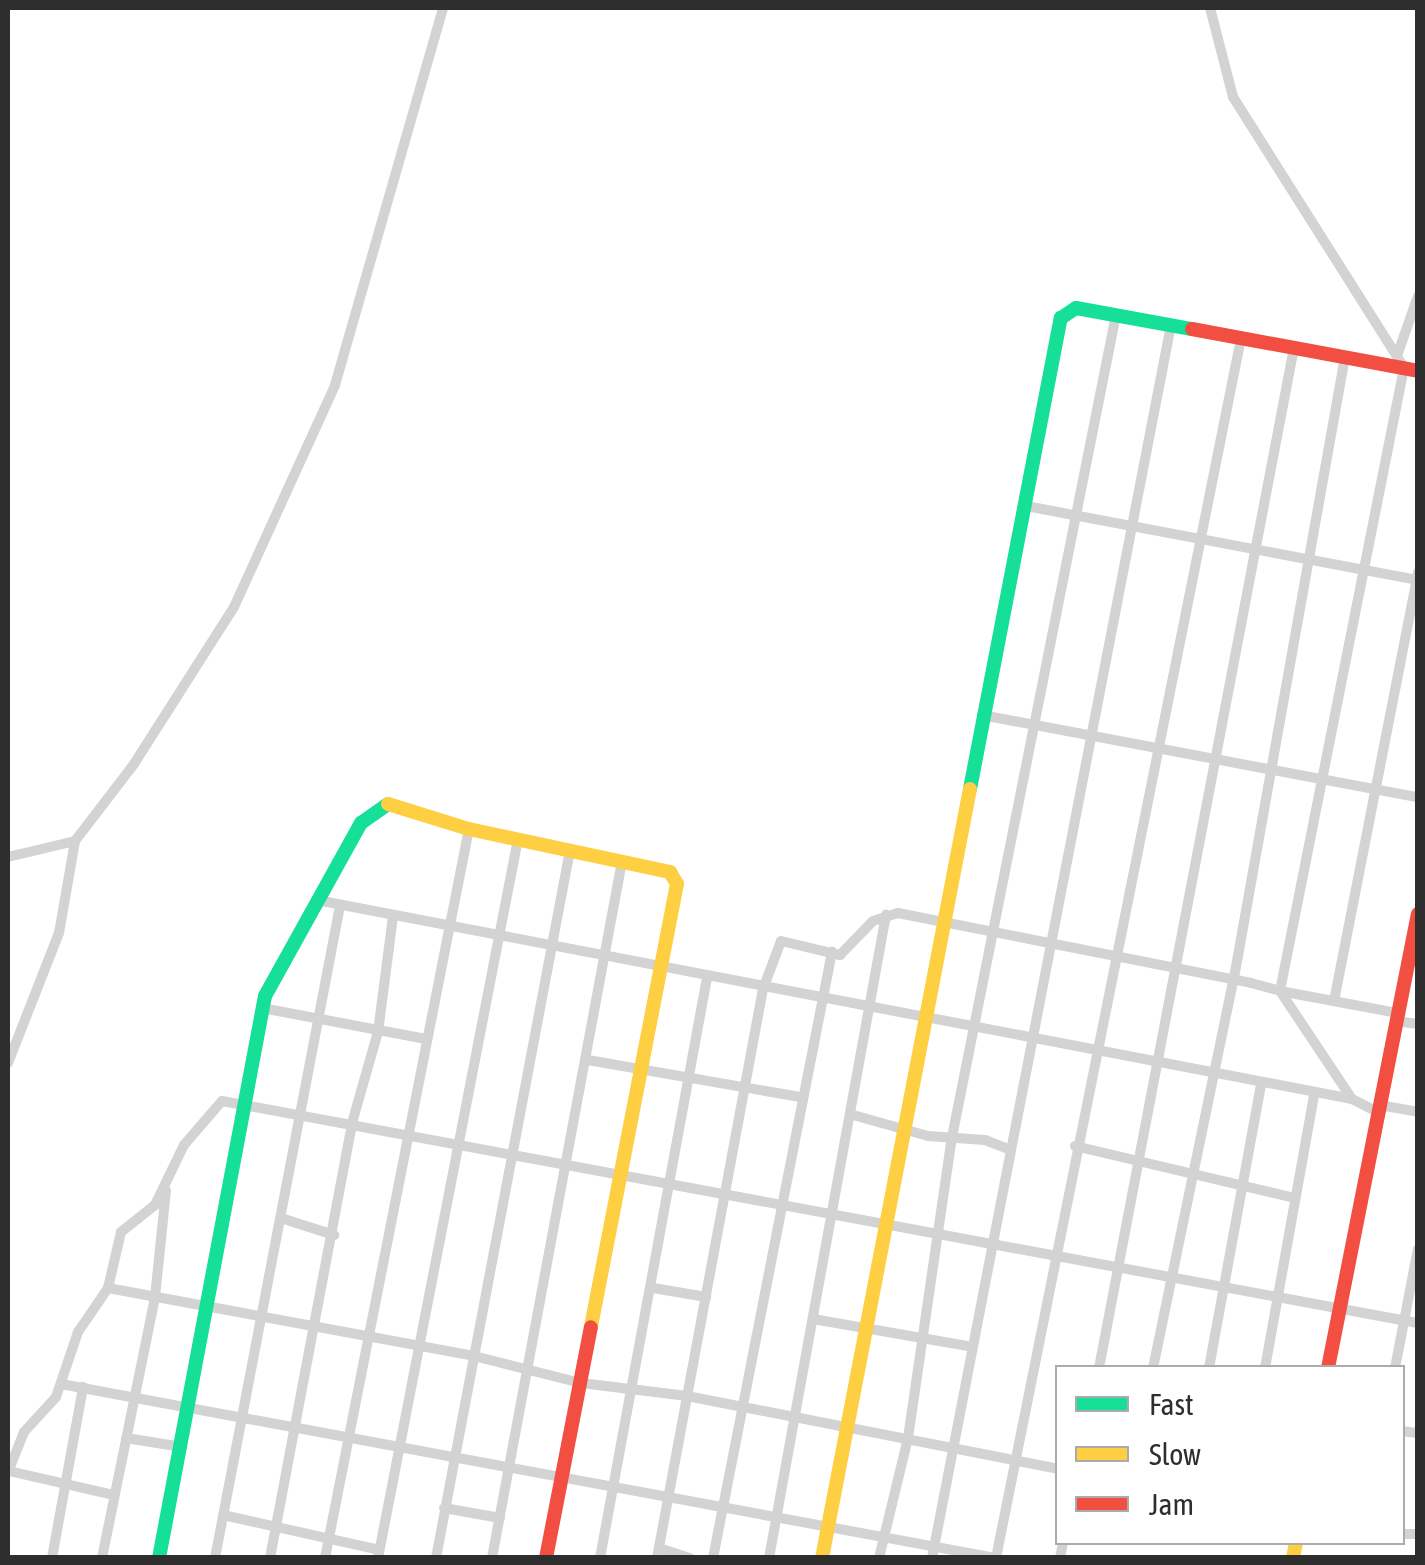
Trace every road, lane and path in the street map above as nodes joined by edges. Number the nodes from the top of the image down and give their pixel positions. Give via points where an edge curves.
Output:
1 (443, 8) edge
2 (1210, 8) edge
3 (1418, 296) edge
4 (1116, 315) junction
5 (1172, 326) junction
6 (1241, 338) junction
7 (1294, 348) junction
8 (1398, 353) junction
9 (1345, 357) junction
10 (1411, 370) edge
11 (1026, 506) junction
12 (1078, 516) junction
13 (1131, 526) junction
14 (1202, 540) junction
15 (1259, 551) junction
16 (1312, 561) junction
17 (1365, 569) junction
18 (1417, 578) edge
19 (982, 715) junction
20 (1036, 726) junction
21 (1088, 736) junction
22 (1156, 748) junction
23 (1218, 759) junction
24 (1269, 769) junction
25 (1322, 779) junction
26 (1376, 789) junction
27 (1418, 797) edge
28 (470, 829) junction
29 (518, 839) junction
30 (75, 841) junction
31 (570, 850) junction
32 (8, 858) edge
33 (622, 861) junction
34 (322, 901) junction
35 (340, 906) junction
36 (886, 914) junction
37 (1418, 914) edge
38 (393, 916) junction
39 (944, 920) junction
40 (449, 927) junction
41 (997, 930) junction
42 (500, 937) junction
43 (1050, 941) junction
44 (551, 947) junction
45 (832, 952) junction
46 (1114, 957) junction
47 (608, 958) junction
48 (1412, 967) edge
49 (660, 969) junction
50 (1178, 969) junction
51 (708, 978) junction
52 (1234, 978) junction
53 (763, 989) junction
54 (1280, 991) junction
55 (820, 1000) junction
56 (1334, 1001) junction
57 (262, 1008) junction
58 (872, 1010) junction
59 (1397, 1017) junction
60 (318, 1020) junction
61 (925, 1020) junction
62 (1418, 1024) edge
63 (978, 1030) junction
64 (378, 1032) junction
65 (426, 1039) junction
66 (1029, 1040) junction
67 (1093, 1052) junction
68 (588, 1060) junction
69 (8, 1063) edge
70 (1158, 1065) junction
71 (642, 1070) junction
72 (1211, 1075) junction
73 (690, 1080) junction
74 (1261, 1085) junction
75 (745, 1088) junction
76 (1314, 1095) junction
77 (800, 1097) junction
78 (1352, 1099) junction
79 (243, 1104) junction
80 (1377, 1108) junction
81 (1418, 1112) edge
82 (300, 1114) junction
83 (853, 1115) junction
84 (352, 1123) junction
85 (906, 1127) junction
86 (408, 1133) junction
87 (952, 1137) junction
88 (462, 1144) junction
89 (1075, 1146) junction
90 (1010, 1148) junction
91 (513, 1152) junction
92 (1140, 1160) junction
93 (569, 1161) junction
94 (623, 1172) junction
95 (1191, 1176) junction
96 (674, 1181) junction
97 (166, 1190) junction
98 (1241, 1190) junction
99 (726, 1191) junction
100 (1295, 1198) junction
101 (779, 1201) junction
102 (833, 1212) junction
103 (281, 1218) junction
104 (888, 1222) junction
105 (934, 1230) junction
106 (334, 1235) junction
107 (991, 1241) junction
108 (1418, 1249) edge
109 (1054, 1253) junction
110 (1118, 1266) junction
111 (1172, 1276) junction
112 (108, 1288) junction
113 (653, 1288) junction
114 (1226, 1289) junction
115 (155, 1297) junction
116 (706, 1297) junction
117 (1278, 1300) junction
118 (209, 1305) junction
119 (1340, 1308) junction
120 (263, 1316) junction
121 (813, 1318) junction
122 (1404, 1320) junction
123 (1418, 1323) edge
124 (314, 1326) junction
125 (869, 1332) junction
126 (368, 1336) junction
127 (921, 1340) junction
128 (420, 1346) junction
129 (973, 1347) junction
130 (474, 1356) junction
131 (1100, 1365) edge
132 (1154, 1365) edge
133 (1210, 1365) edge
134 (1266, 1365) edge
135 (1329, 1365) edge
136 (1395, 1365) edge
137 (530, 1372) junction
138 (581, 1383) junction
139 (61, 1384) junction
140 (82, 1387) junction
141 (634, 1393) junction
142 (134, 1396) junction
143 (687, 1396) junction
144 (190, 1404) junction
145 (740, 1410) junction
146 (241, 1414) junction
147 (796, 1422) junction
148 (295, 1424) junction
149 (846, 1426) junction
150 (350, 1435) junction
151 (126, 1438) junction
152 (908, 1438) junction
153 (403, 1445) junction
154 (182, 1446) junction
155 (954, 1447) junction
156 (458, 1457) junction
157 (1014, 1458) junction
158 (510, 1465) junction
159 (1055, 1467) edge
160 (8, 1472) edge
161 (564, 1475) junction
162 (614, 1484) junction
163 (66, 1485) junction
164 (114, 1495) junction
165 (671, 1495) junction
166 (723, 1506) junction
167 (444, 1508) junction
168 (223, 1515) junction
169 (776, 1516) junction
170 (500, 1518) junction
171 (276, 1526) junction
172 (828, 1526) junction
173 (329, 1538) junction
174 (888, 1538) junction
175 (933, 1552) edge
176 (658, 1553) edge
177 (378, 1554) edge
178 (52, 1558) edge
179 (102, 1558) edge
180 (159, 1558) edge
181 (215, 1558) edge
182 (270, 1558) edge
183 (326, 1558) edge
184 (436, 1558) edge
185 (492, 1558) edge
186 (546, 1558) edge
187 (600, 1558) edge
188 (690, 1558) edge
189 (713, 1558) edge
190 (769, 1558) edge
191 (822, 1558) edge
192 (880, 1558) edge
193 (995, 1558) edge

1 - 30 street via 332,392 234,607 134,764
2 - 8 street via 1233,97
3 - 8 street
4 - 5 street
4 - 11 street via 1076,308 1061,318
4 - 12 street
5 - 6 street
5 - 13 street
6 - 7 street
6 - 14 street
7 - 9 street
7 - 15 street
8 - 10 street
9 - 10 street
9 - 16 street
10 - 17 street
11 - 12 street
11 - 19 street
12 - 13 street
12 - 20 street
13 - 14 street
13 - 21 street
14 - 15 street
14 - 22 street
15 - 16 street
15 - 23 street
16 - 17 street
16 - 24 street
17 - 18 street
17 - 25 street
18 - 26 street
19 - 20 street
19 - 39 street
20 - 21 street
20 - 41 street
21 - 22 street
21 - 43 street
22 - 23 street
22 - 46 street
23 - 24 street
23 - 50 street
24 - 25 street
24 - 52 street
25 - 26 street
25 - 54 street
26 - 27 street
26 - 56 street
28 - 29 street
28 - 34 street via 398,805 374,807
28 - 40 street
29 - 31 street
29 - 42 street
30 - 32 street
30 - 69 street via 59,932
31 - 33 street
31 - 44 street
33 - 47 street
33 - 49 street via 676,878
34 - 35 street
34 - 57 street
35 - 38 street
35 - 60 street
36 - 39 street
36 - 45 street via 844,953
36 - 58 street
37 - 48 street
38 - 40 street
38 - 64 street
39 - 41 street
39 - 61 street
40 - 42 street
40 - 65 street
41 - 43 street
41 - 63 street
42 - 44 street
42 - 88 street
43 - 46 street
43 - 66 street
44 - 47 street
44 - 91 street
45 - 53 street via 781,941
45 - 55 street
46 - 50 street
46 - 67 street
47 - 49 street
47 - 68 street
48 - 59 street
49 - 51 street
49 - 71 street
50 - 52 street
50 - 70 street
51 - 53 street
51 - 73 street
52 - 54 street
52 - 72 street
53 - 55 street
53 - 75 street
54 - 56 street
54 - 78 street
55 - 58 street
55 - 77 street
56 - 59 street
57 - 60 street
57 - 79 street
58 - 61 street
58 - 83 street
59 - 62 street
59 - 80 street
60 - 64 street
60 - 82 street
61 - 63 street
61 - 85 street
63 - 66 street
63 - 87 street
64 - 65 street
64 - 84 street
65 - 86 street
66 - 67 street
66 - 90 street
67 - 70 street
67 - 89 street
68 - 71 street
68 - 93 street
70 - 72 street
70 - 92 street
71 - 73 street
71 - 94 street
72 - 74 street
72 - 95 street
73 - 75 street
73 - 96 street
74 - 76 street
74 - 98 street
75 - 77 street
75 - 99 street
76 - 78 street
76 - 100 street
77 - 101 street
78 - 80 street
79 - 82 street
79 - 97 street via 216,1106 184,1145
79 - 118 street
80 - 81 street
80 - 119 street
82 - 84 street
82 - 103 street
83 - 85 street
83 - 102 street
84 - 86 street
84 - 106 street
85 - 87 street
85 - 104 street
86 - 88 street
86 - 126 street
87 - 90 street
87 - 105 street
88 - 91 street
88 - 128 street
89 - 92 street
89 - 109 street
90 - 107 street
91 - 93 street
91 - 130 street
92 - 95 street
92 - 110 street
93 - 94 street
93 - 137 street
94 - 96 street
94 - 138 street
95 - 98 street
95 - 111 street
96 - 99 street
96 - 113 street
97 - 112 street via 121,1232
97 - 115 street
98 - 100 street
98 - 114 street
99 - 101 street
99 - 116 street
100 - 117 street
101 - 102 street
101 - 145 street
102 - 104 street
102 - 121 street
103 - 106 street
103 - 120 street
104 - 105 street
104 - 125 street
105 - 107 street
105 - 127 street
106 - 124 street
107 - 109 street
107 - 129 street
108 - 122 street
109 - 110 street
109 - 157 street
110 - 111 street
110 - 131 street
111 - 114 street
111 - 132 street
112 - 115 street
112 - 139 street via 78,1332
113 - 116 street
113 - 141 street
114 - 117 street
114 - 133 street
115 - 118 street
115 - 142 street
116 - 143 street
117 - 119 street
117 - 134 street
118 - 120 street
118 - 144 street
119 - 122 street
119 - 135 street
120 - 124 street
120 - 146 street
121 - 125 street
121 - 147 street
122 - 123 street
122 - 136 street
124 - 126 street
124 - 148 street
125 - 127 street
125 - 149 street
126 - 128 street
126 - 150 street
127 - 129 street
127 - 152 street
128 - 130 street
128 - 153 street
129 - 155 street
130 - 137 street
130 - 156 street
137 - 138 street
137 - 158 street
138 - 141 street
138 - 161 street
139 - 140 street
139 - 160 street via 24,1432
140 - 142 street
140 - 163 street
141 - 143 street
141 - 162 street
142 - 144 street
142 - 151 street
143 - 145 street
143 - 165 street
144 - 146 street
144 - 154 street
145 - 147 street
145 - 166 street
146 - 148 street
146 - 168 street
147 - 149 street
147 - 169 street
148 - 150 street
148 - 171 street
149 - 152 street
149 - 172 street
150 - 153 street
150 - 173 street
151 - 154 street
151 - 164 street
152 - 155 street
152 - 174 street
153 - 156 street
153 - 177 street
154 - 180 street
155 - 157 street
155 - 175 street
156 - 158 street
156 - 167 street
157 - 159 street
157 - 193 street
158 - 161 street
158 - 170 street
160 - 163 street
161 - 162 street
161 - 186 street
162 - 165 street
162 - 187 street
163 - 164 street
163 - 178 street
164 - 179 street
165 - 166 street
165 - 176 street
166 - 169 street
166 - 189 street
167 - 170 street
167 - 184 street
168 - 171 street
168 - 181 street
169 - 172 street
169 - 190 street
170 - 185 street
171 - 173 street
171 - 182 street
172 - 174 street
172 - 191 street
173 - 177 street
173 - 183 street
174 - 175 street
174 - 192 street
175 - 193 street
176 - 188 street

